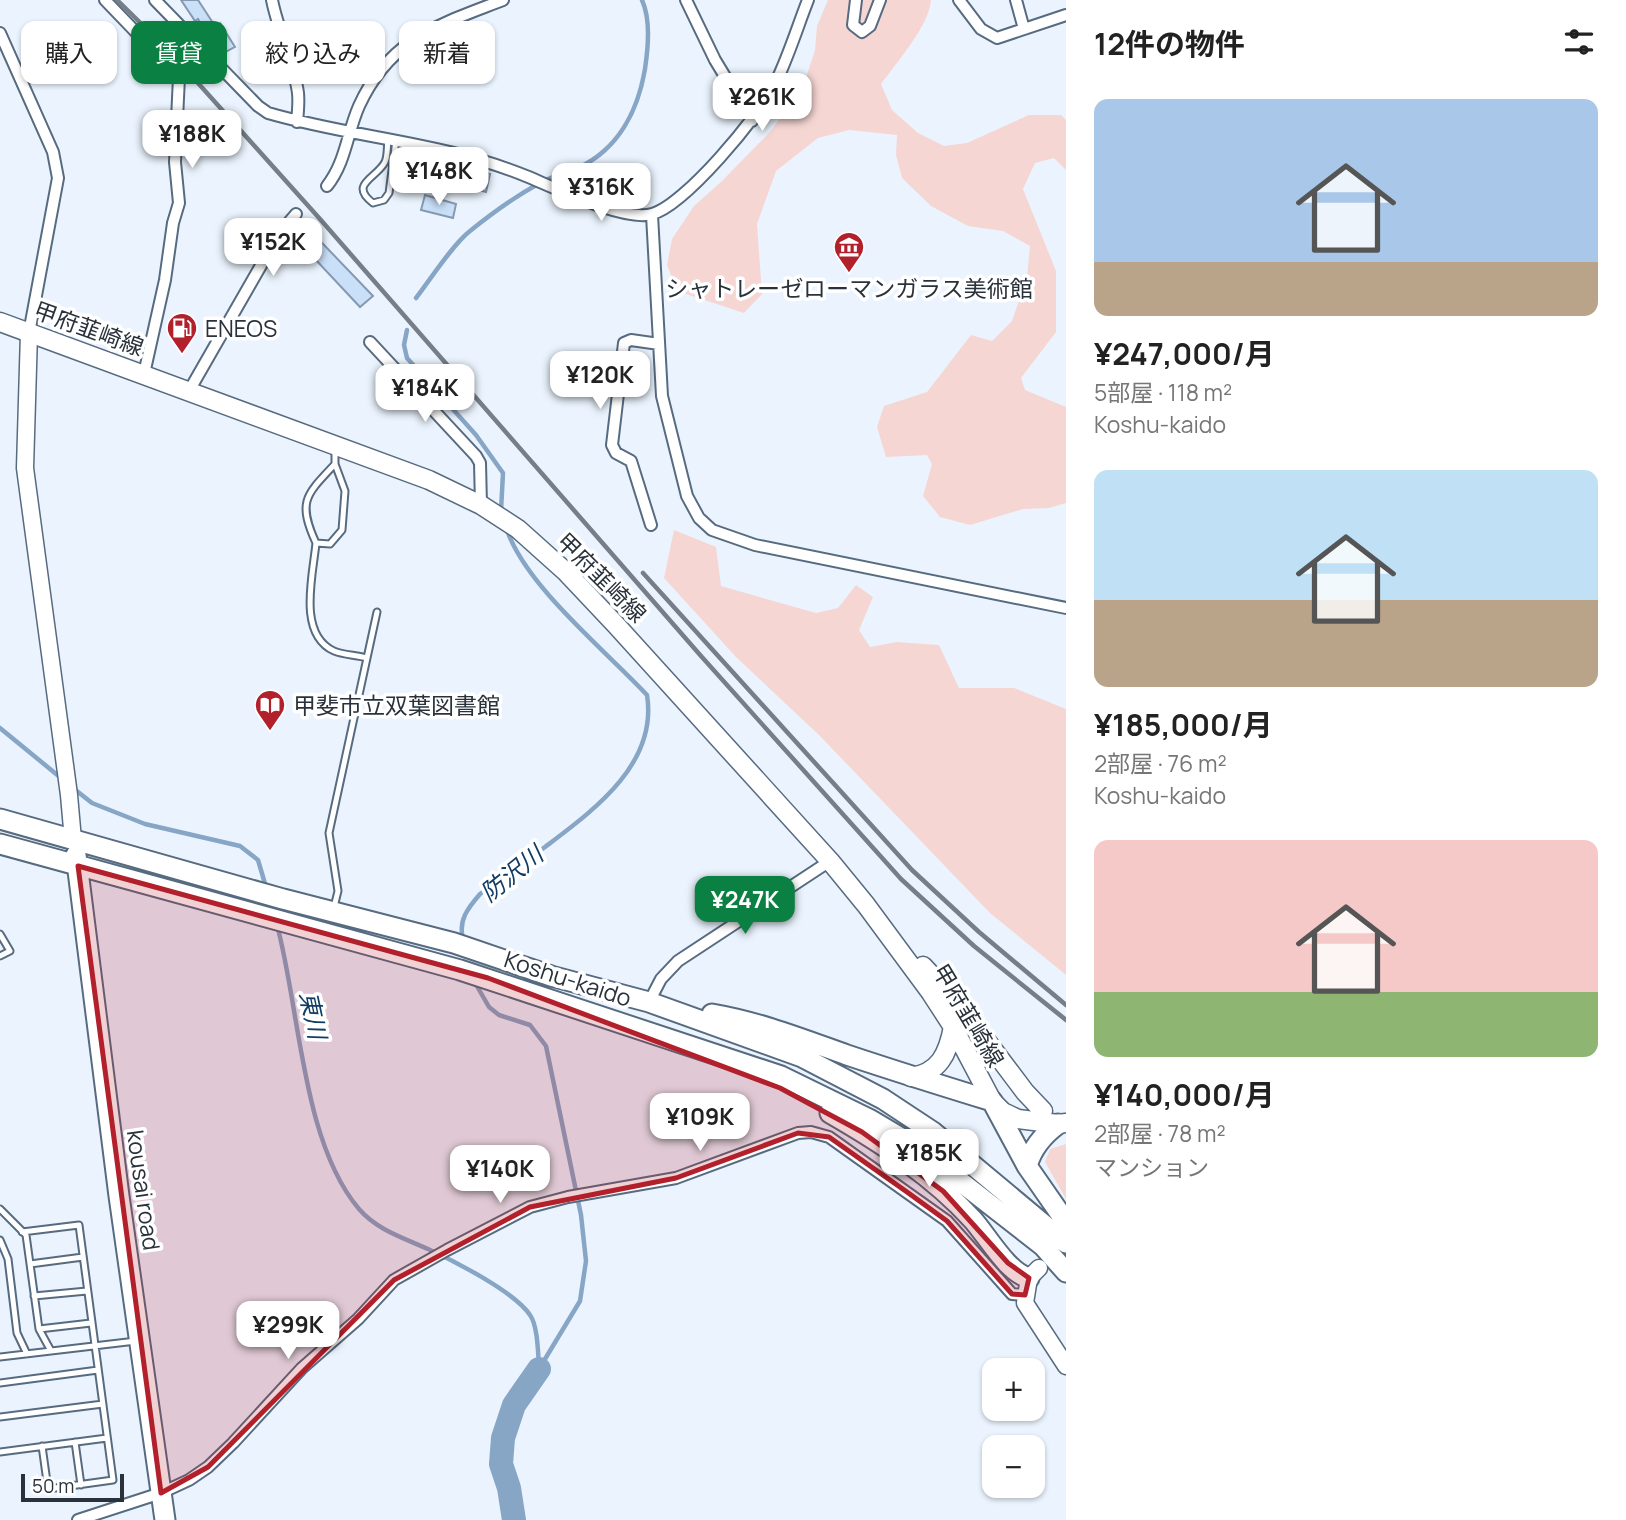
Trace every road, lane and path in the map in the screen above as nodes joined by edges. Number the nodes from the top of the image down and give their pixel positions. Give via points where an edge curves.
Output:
1 (105, 0) edge
2 (155, 0) edge
3 (272, 0) edge
4 (503, 0) edge
5 (686, 0) edge
6 (808, 0) edge
7 (856, 0) edge
8 (880, 0) edge
9 (959, 0) edge
10 (1016, 0) edge
11 (1066, 15) edge
12 (1024, 29) junction
13 (0, 33) edge
14 (752, 121) junction
15 (298, 122) junction
16 (350, 133) junction
17 (392, 139) junction
18 (327, 186) dead end
19 (296, 214) dead end
20 (652, 215) junction
21 (0, 322) edge
22 (29, 333) junction
23 (370, 342) dead end
24 (659, 344) junction
25 (144, 374) junction
26 (189, 390) junction
27 (335, 445) junction
28 (335, 464) junction
29 (486, 508) junction
30 (651, 525) dead end
31 (316, 543) junction
32 (1066, 608) edge
33 (377, 612) dead end
34 (367, 658) junction
35 (0, 819) edge
36 (73, 840) junction
37 (0, 844) edge
38 (830, 861) junction
39 (78, 866) junction
40 (866, 905) junction
41 (332, 912) junction
42 (0, 934) edge
43 (326, 934) junction
44 (0, 956) edge
45 (649, 1002) junction
46 (574, 1006) junction
47 (953, 1027) junction
48 (911, 1077) junction
49 (992, 1101) junction
50 (1058, 1118) edge
51 (1027, 1166) junction
52 (0, 1209) edge
53 (1066, 1222) edge
54 (22, 1232) junction
55 (0, 1240) edge
56 (1066, 1243) edge
57 (83, 1257) junction
58 (30, 1264) junction
59 (1066, 1272) edge
60 (1031, 1281) junction
61 (87, 1291) junction
62 (34, 1296) junction
63 (92, 1323) junction
64 (39, 1329) junction
65 (139, 1341) junction
66 (95, 1346) junction
67 (51, 1351) junction
68 (27, 1354) junction
69 (0, 1357) edge
70 (1066, 1366) edge
71 (98, 1370) junction
72 (0, 1383) edge
73 (103, 1404) junction
74 (0, 1417) edge
75 (107, 1437) junction
76 (75, 1442) junction
77 (42, 1446) junction
78 (0, 1451) edge
79 (81, 1485) junction
80 (161, 1493) junction
81 (78, 1520) edge
82 (165, 1520) edge

1 - 25 street via 179,77 175,162 179,203
2 - 15 street via 258,106
3 - 15 street via 298,94
4 - 16 street via 429,29 407,43 373,81
5 - 14 street
6 - 14 street via 775,85
7 - 8 street via 853,25 862,32 870,26
9 - 12 street via 981,29 998,38
10 - 12 street
11 - 12 street
13 - 22 street via 53,152 58,178
14 - 20 street via 677,201
15 - 16 street
16 - 17 street
16 - 18 street via 341,165
17 - 17 lane via 389,193 373,203 363,189 385,162
17 - 20 street via 460,155 606,208
19 - 26 street via 279,233
20 - 24 street
21 - 22 main road, 甲府韮崎線
22 - 25 main road, 甲府韮崎線
22 - 36 street via 25,468
23 - 29 street via 476,456
24 - 30 street via 624,343 612,445 616,453 631,461
24 - 32 street via 662,396 687,496 712,530 755,545
25 - 26 main road, 甲府韮崎線
26 - 27 main road, 甲府韮崎線
27 - 28 lane
27 - 29 main road, 甲府韮崎線 via 429,480
28 - 31 lane via 308,493 306,520
28 - 31 lane via 345,491 342,530 330,544
29 - 38 main road, 甲府韮崎線 via 518,529 566,572
31 - 34 lane via 310,620 316,638 333,650
33 - 34 lane
34 - 41 lane via 329,833 338,891
35 - 36 highway, Koshu-kaido
36 - 39 highway, kousai road
36 - 41 highway, Koshu-kaido
37 - 39 highway, Koshu-kaido
38 - 40 main road, 甲府韮崎線
38 - 45 street via 678,961
39 - 43 highway, Koshu-kaido
39 - 65 highway, kousai road
40 - 47 main road, 甲府韮崎線
40 - 50 main road via 961,1007 1024,1092
41 - 43 lane
41 - 45 highway, Koshu-kaido
42 - 44 lane via 10,951
43 - 46 highway, Koshu-kaido
45 - 48 highway via 741,1019
45 - 56 highway, Koshu-kaido via 802,1057 883,1099 933,1132
46 - 59 highway, Koshu-kaido via 781,1076 869,1119 955,1175 1043,1246
46 - 60 highway via 612,1026 780,1088 862,1132 943,1191 1013,1269
47 - 48 main road via 944,1057 935,1069
47 - 49 main road, 甲府韮崎線
48 - 49 highway
49 - 50 main road, 甲府韮崎線
49 - 51 highway
50 - 51 highway
51 - 53 highway
52 - 54 lane
54 - 57 lane via 79,1225
54 - 58 lane
55 - 68 lane via 8,1259 17,1333
57 - 58 lane
57 - 61 lane
58 - 62 lane
60 - 70 street via 1025,1303
60 - 80 street via 1012,1294 947,1221 829,1137 811,1132 788,1136 676,1178 530,1207 394,1280 208,1467
61 - 62 lane
61 - 63 lane
62 - 64 lane
63 - 64 lane
63 - 66 lane
64 - 67 lane
65 - 66 lane
65 - 80 highway, kousai road
66 - 67 lane
66 - 71 lane
67 - 68 lane
68 - 69 lane
71 - 72 lane
71 - 73 lane
73 - 74 lane
73 - 75 lane
75 - 76 lane
75 - 79 lane via 113,1480
76 - 77 lane
76 - 79 lane
77 - 78 lane
77 - 79 lane via 48,1489
80 - 81 street
80 - 82 highway, kousai road

